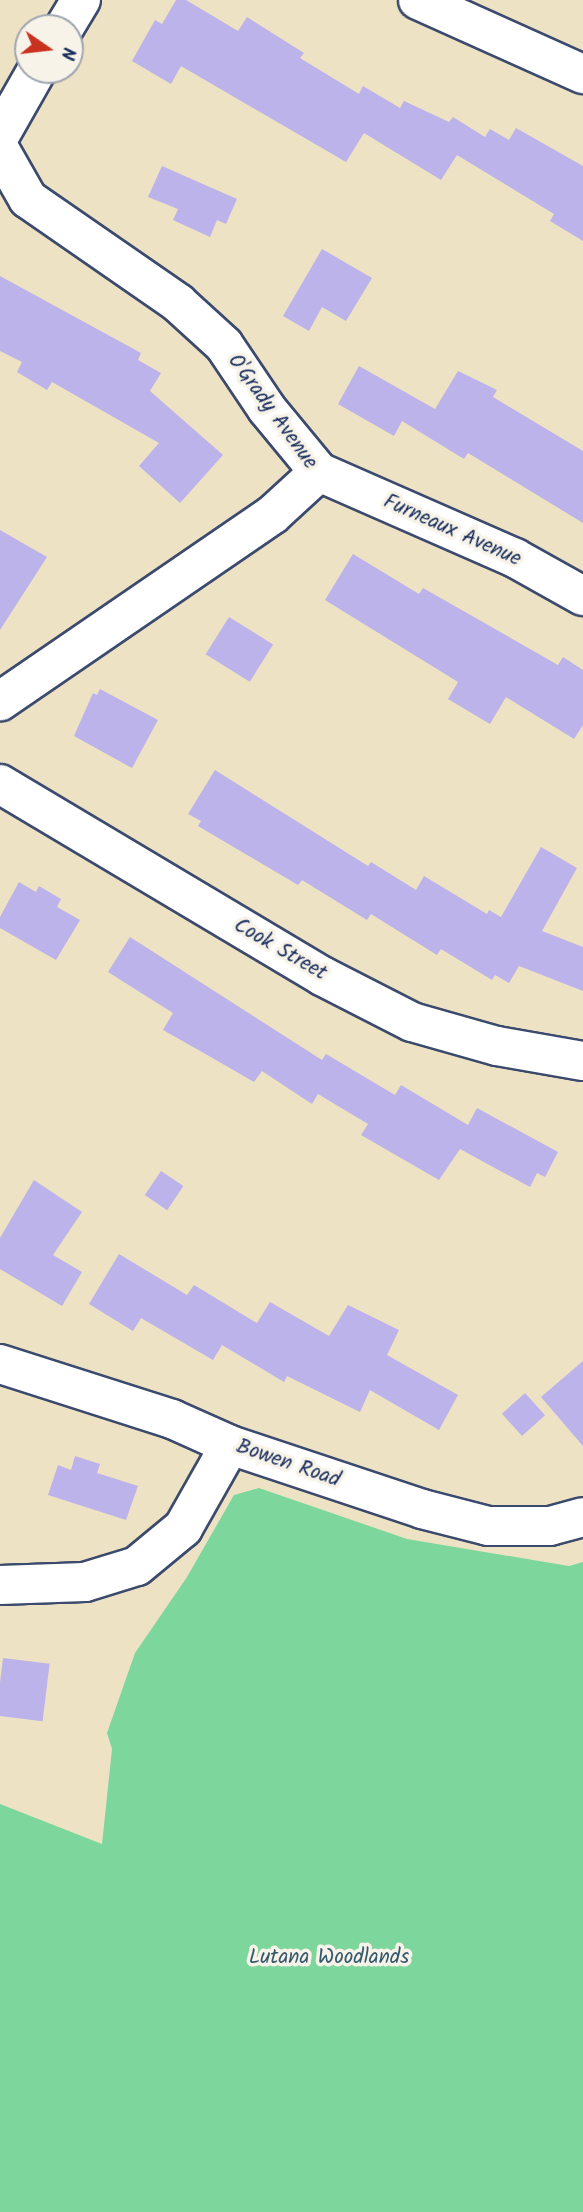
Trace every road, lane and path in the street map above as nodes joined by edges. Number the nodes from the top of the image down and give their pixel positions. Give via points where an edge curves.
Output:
1 (418, 0) edge
2 (583, 74) edge
3 (29, 84) edge
4 (0, 135) edge
5 (0, 150) edge
6 (319, 472) junction
7 (583, 596) edge
8 (0, 701) edge
9 (0, 784) edge
10 (583, 1061) edge
11 (0, 1364) edge
12 (230, 1445) junction
13 (583, 1517) edge
14 (0, 1585) edge

1 - 2 street
3 - 4 street
5 - 6 street, O'Grady Avenue via 28,200 178,303 224,345 267,409
6 - 7 street, Furneaux Avenue via 515,558
6 - 8 street, O'Grady Avenue via 272,515
9 - 10 street, Cook Street via 322,976 412,1022 497,1046
11 - 12 street, Bowen Road via 172,1419
12 - 13 street, Bowen Road via 422,1509 488,1526 550,1526
12 - 14 street via 183,1528 137,1566 85,1582

